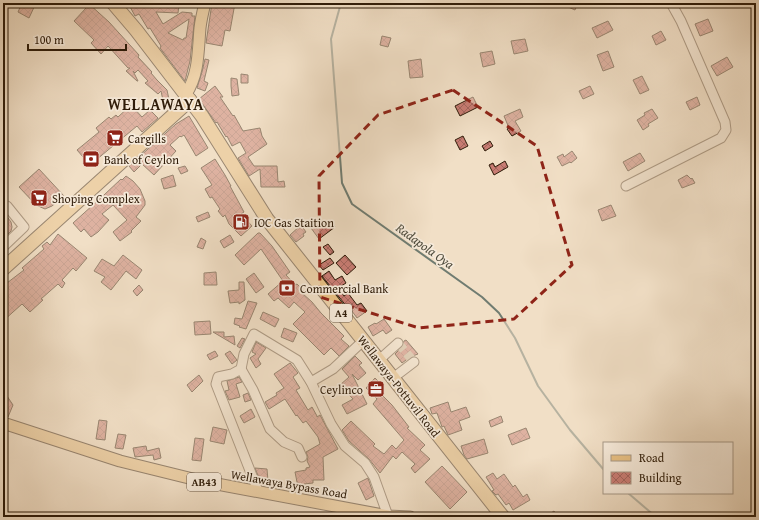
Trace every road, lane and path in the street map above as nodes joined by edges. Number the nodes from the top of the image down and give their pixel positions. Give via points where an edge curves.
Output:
1 (113, 3) edge
2 (205, 3) edge
3 (671, 3) edge
4 (188, 97) junction
5 (626, 186) dead end
6 (3, 209) edge
7 (24, 227) junction
8 (34, 240) junction
9 (3, 247) edge
10 (3, 269) edge
11 (363, 341) junction
12 (398, 343) dead end
13 (378, 360) junction
14 (414, 362) dead end
15 (241, 370) junction
16 (393, 378) junction
17 (311, 382) junction
18 (3, 423) edge
19 (302, 457) dead end
20 (258, 491) junction
21 (388, 516) junction
22 (410, 517) edge
23 (503, 517) edge

1 - 4 highway, Wellawaya-Pottuvil Road / A4
2 - 4 main road via 200,26 197,69
3 - 5 street via 725,122 726,130 721,138
4 - 8 highway via 100,182
4 - 11 highway, Wellawaya-Pottuvil Road / A4 via 213,131 267,219
6 - 7 street via 6,206
7 - 8 street
7 - 9 street
8 - 10 highway
11 - 13 highway, Wellawaya-Pottuvil Road / A4
11 - 17 street via 333,369
12 - 13 street
13 - 16 highway, Wellawaya-Pottuvil Road / A4
14 - 16 street
15 - 17 street via 244,354 254,334 297,360
15 - 19 street via 270,429 284,442 298,448
15 - 20 street via 218,376 216,384
16 - 23 highway, Wellawaya-Pottuvil Road / A4
17 - 21 street via 331,424 345,446 365,463 374,477
18 - 20 main road, Wellawaya Bypass Road / AB43 via 120,461 201,481
20 - 21 main road, Wellawaya Bypass Road / AB43
21 - 22 main road, Wellawaya Bypass Road / AB43

